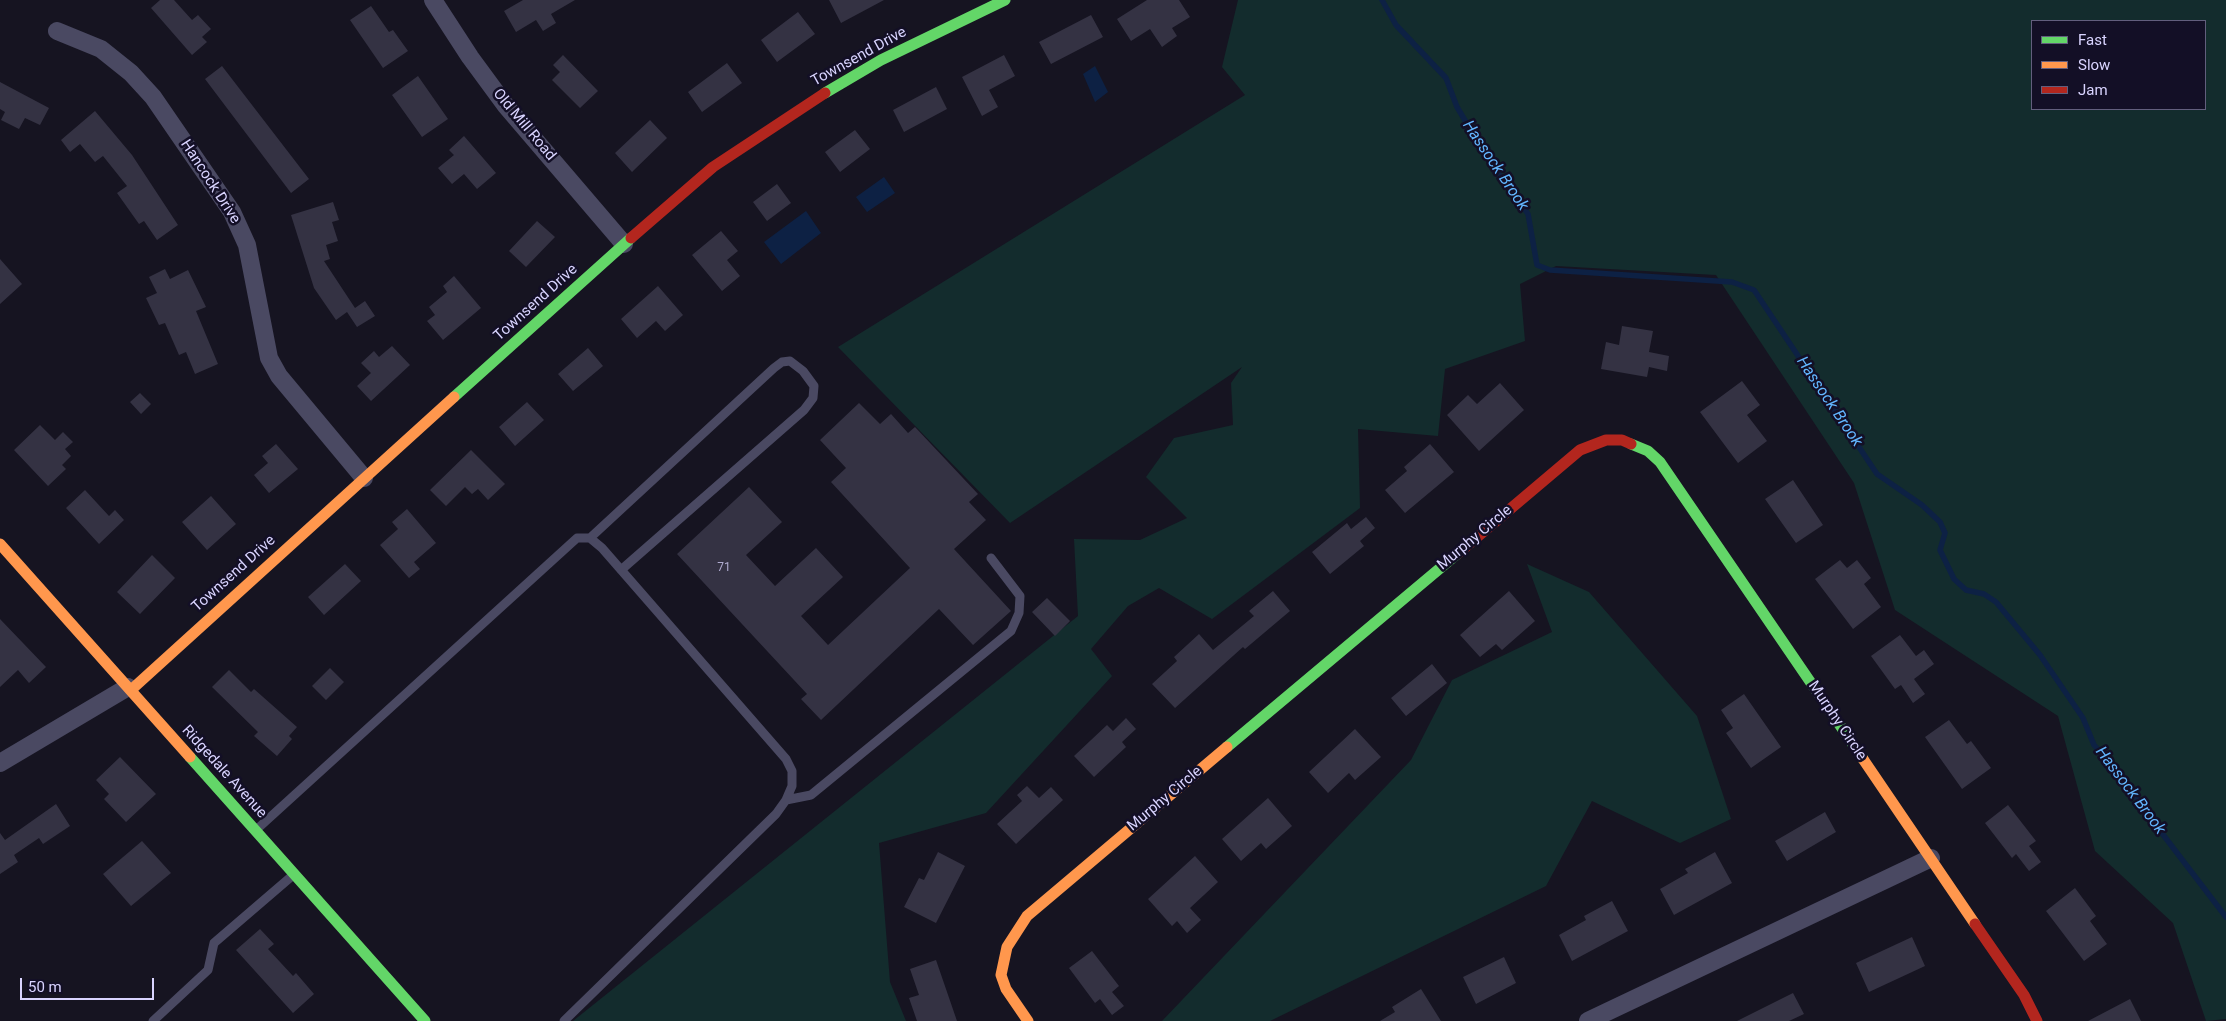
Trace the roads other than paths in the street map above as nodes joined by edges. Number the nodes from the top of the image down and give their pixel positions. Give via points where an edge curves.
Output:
1 (433, 0) edge
2 (1004, 0) edge
3 (57, 31) dead end
4 (624, 244) junction
5 (364, 478) junction
6 (590, 538) junction
7 (0, 544) edge
8 (991, 558) dead end
9 (621, 570) junction
10 (130, 689) junction
11 (0, 763) edge
12 (786, 800) junction
13 (256, 830) junction
14 (1931, 858) junction
15 (294, 874) junction
16 (153, 1021) edge
17 (425, 1021) edge
18 (564, 1021) edge
19 (1028, 1021) edge
20 (1588, 1021) edge
21 (2037, 1021) edge

1 - 4 street, Old Mill Road via 506,106
2 - 4 street, Townsend Drive via 881,60 807,103 713,167
3 - 5 street, Hancock Drive via 100,49 131,73 153,97 222,197 238,222 247,245 269,358 278,376
4 - 5 street, Townsend Drive
5 - 10 street, Townsend Drive
6 - 9 lane
6 - 9 lane via 774,368 790,361 803,371 814,386 813,398 804,410
6 - 13 lane via 577,538
7 - 10 street, Ridgedale Avenue
8 - 12 lane via 1020,596 1019,613 1011,631 812,795
9 - 12 lane via 786,759 792,771 792,786
10 - 11 street
10 - 13 street, Ridgedale Avenue
12 - 18 lane via 776,814
13 - 15 street, Ridgedale Avenue
14 - 19 street, Murphy Circle via 1660,462 1634,443 1606,440 1580,450 1027,916 1007,947 1001,975 1006,989
14 - 20 street
14 - 21 street, Murphy Circle via 2024,995
15 - 16 lane via 214,943 208,970
15 - 17 street, Ridgedale Avenue

